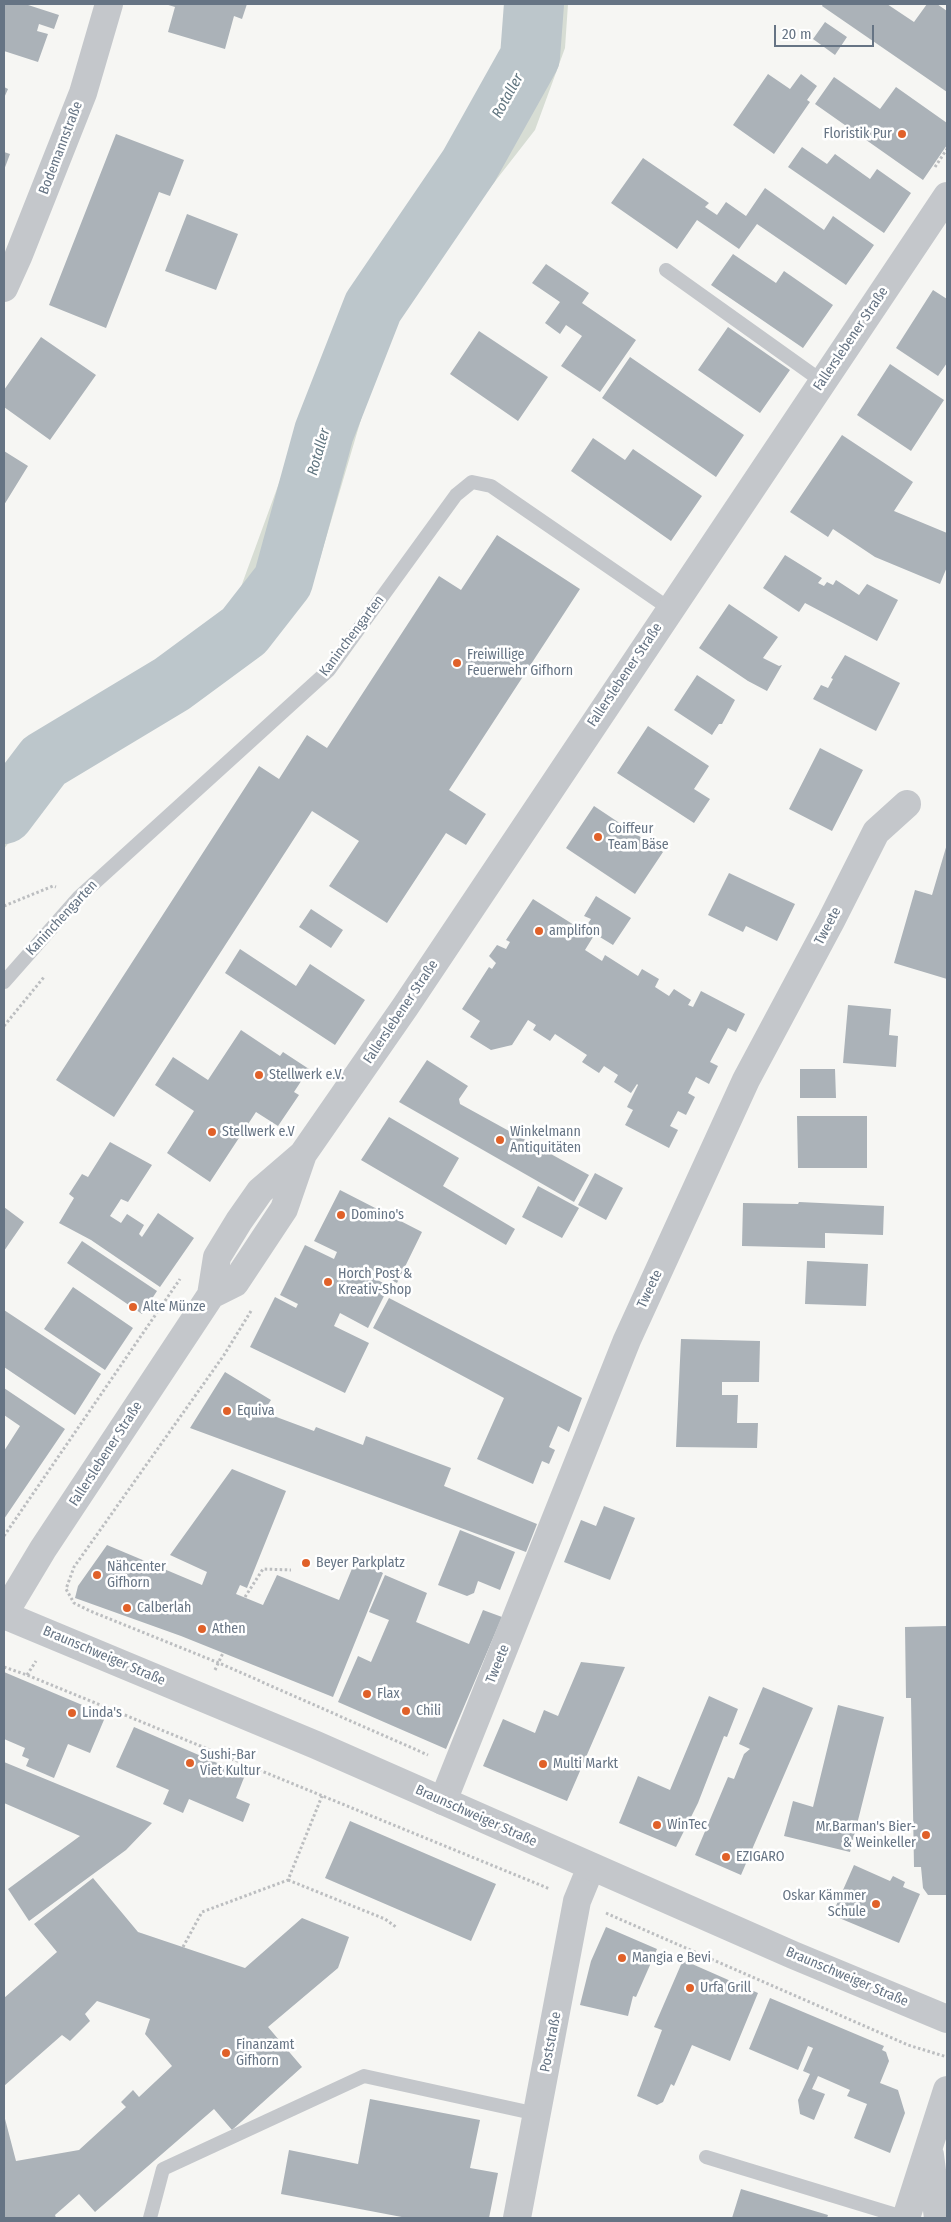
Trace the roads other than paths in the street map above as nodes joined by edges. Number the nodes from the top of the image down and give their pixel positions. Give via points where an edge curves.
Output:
1 (108, 4) edge
2 (947, 196) edge
3 (666, 270) dead end
4 (4, 288) edge
5 (823, 382) junction
6 (670, 609) junction
7 (907, 804) dead end
8 (4, 982) edge
9 (4, 1614) edge
10 (442, 1801) junction
11 (591, 1867) junction
12 (947, 2018) edge
13 (947, 2090) edge
14 (537, 2114) junction
15 (929, 2149) junction
16 (706, 2157) dead end
17 (150, 2218) edge
18 (517, 2218) edge
19 (906, 2218) edge
20 (938, 2218) edge

1 - 4 street, Bodemannstraße via 83,93
2 - 5 street, Fallerslebener Straße
3 - 5 lane
5 - 6 street, Fallerslebener Straße
6 - 8 lane, Kaninchengarten via 491,486 472,482 456,495 329,670 79,897
6 - 9 street, Fallerslebener Straße via 405,1008 303,1154 260,1191 239,1221 217,1257 211,1295 43,1549
7 - 10 street, Tweete via 876,832 746,1080 627,1340
9 - 10 street, Braunschweiger Straße
10 - 11 street, Braunschweiger Straße
11 - 12 street, Braunschweiger Straße
11 - 14 street, Poststraße via 577,1900
13 - 15 street
14 - 17 lane via 364,2076 163,2169
14 - 18 street, Poststraße
15 - 19 street
15 - 20 street
16 - 19 lane

